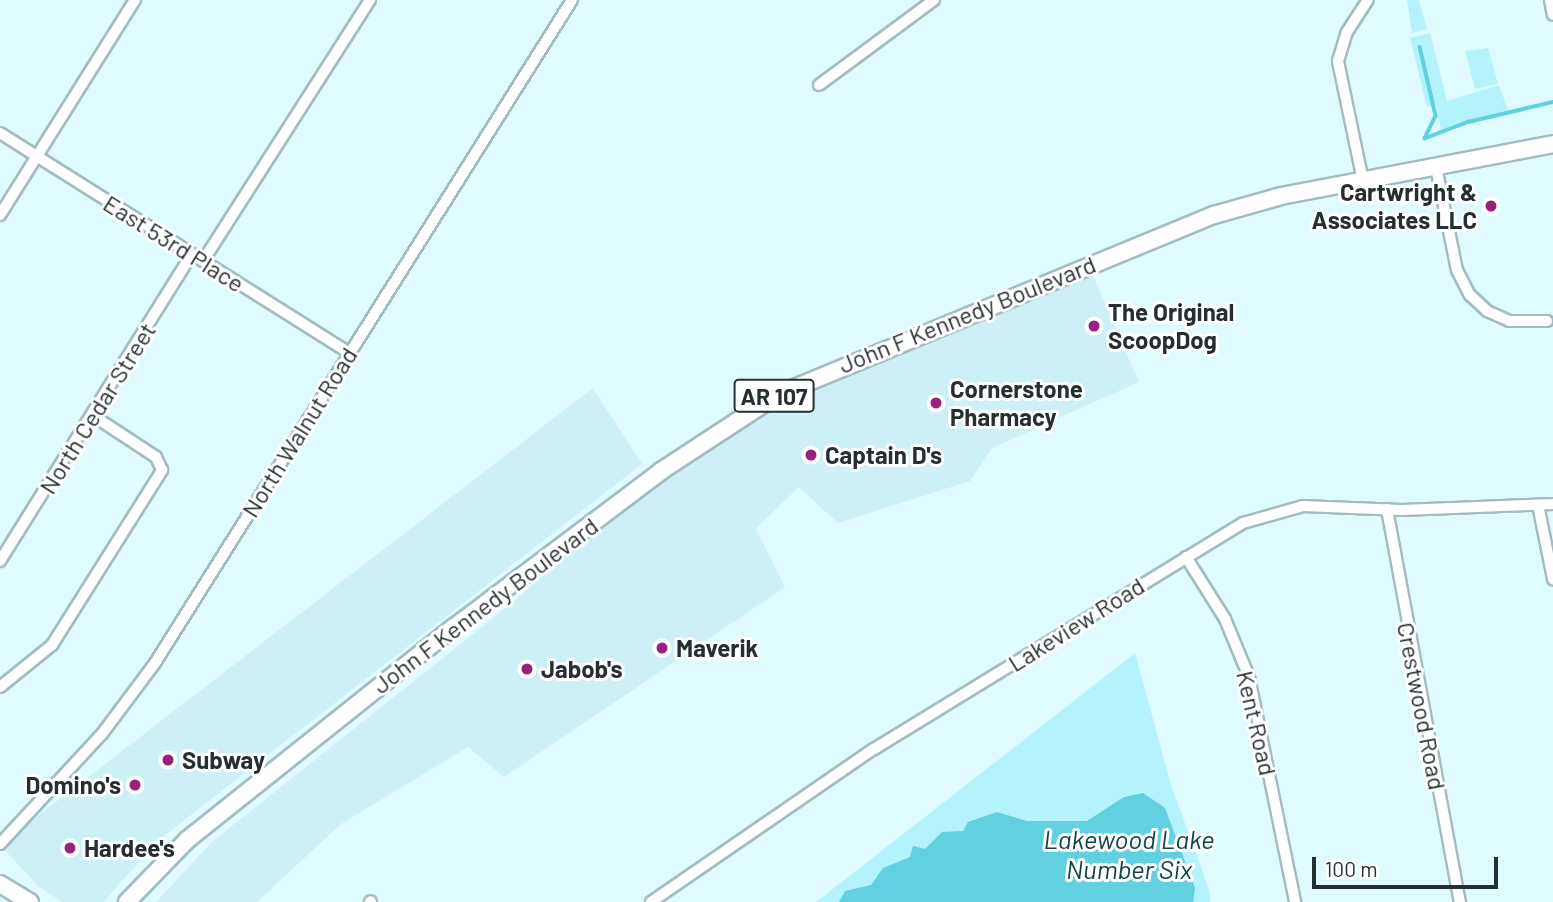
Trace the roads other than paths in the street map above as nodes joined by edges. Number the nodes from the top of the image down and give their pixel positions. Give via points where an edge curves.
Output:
1 (135, 0) edge
2 (370, 0) edge
3 (572, 0) edge
4 (934, 0) edge
5 (1368, 0) edge
6 (1550, 0) edge
7 (1553, 15) edge
8 (819, 85) dead end
9 (0, 133) edge
10 (1553, 144) edge
11 (37, 156) junction
12 (1436, 167) junction
13 (1363, 181) junction
14 (0, 215) edge
15 (192, 254) junction
16 (203, 261) junction
17 (1547, 321) dead end
18 (349, 353) junction
19 (92, 415) junction
20 (1553, 504) edge
21 (1538, 505) junction
22 (1387, 509) junction
23 (1186, 557) junction
24 (0, 561) edge
25 (1553, 579) edge
26 (0, 687) edge
27 (0, 844) edge
28 (2, 882) edge
29 (30, 902) edge
30 (127, 902) edge
31 (651, 902) edge
32 (1295, 902) edge
33 (1460, 902) edge

1 - 11 street
2 - 16 street
3 - 18 street, North Walnut Road
4 - 8 street
5 - 13 street via 1347,32 1338,61
6 - 7 street
9 - 11 street, East 53rd Place
10 - 12 main road, John F Kennedy Boulevard / AR 107
11 - 14 street
11 - 15 street, East 53rd Place
12 - 13 main road, John F Kennedy Boulevard / AR 107
12 - 17 street via 1457,270 1469,295 1487,311 1509,321
13 - 30 main road, John F Kennedy Boulevard / AR 107 via 1281,196 1192,223 849,362 759,405 661,471 351,707 187,840
15 - 16 street, East 53rd Place
15 - 19 street, North Cedar Street
16 - 18 street, East 53rd Place
18 - 27 street, North Walnut Road via 129,701
19 - 24 street, North Cedar Street
19 - 26 street via 156,457 162,470 52,645
20 - 21 street, Lakeview Road
21 - 22 street, Lakeview Road
21 - 25 street
22 - 23 street, Lakeview Road via 1333,505 1279,510 1243,523
22 - 33 street, Crestwood Road via 1395,572
23 - 31 street, Lakeview Road via 874,748
23 - 32 street, Kent Road via 1225,620 1249,677
28 - 29 main road

